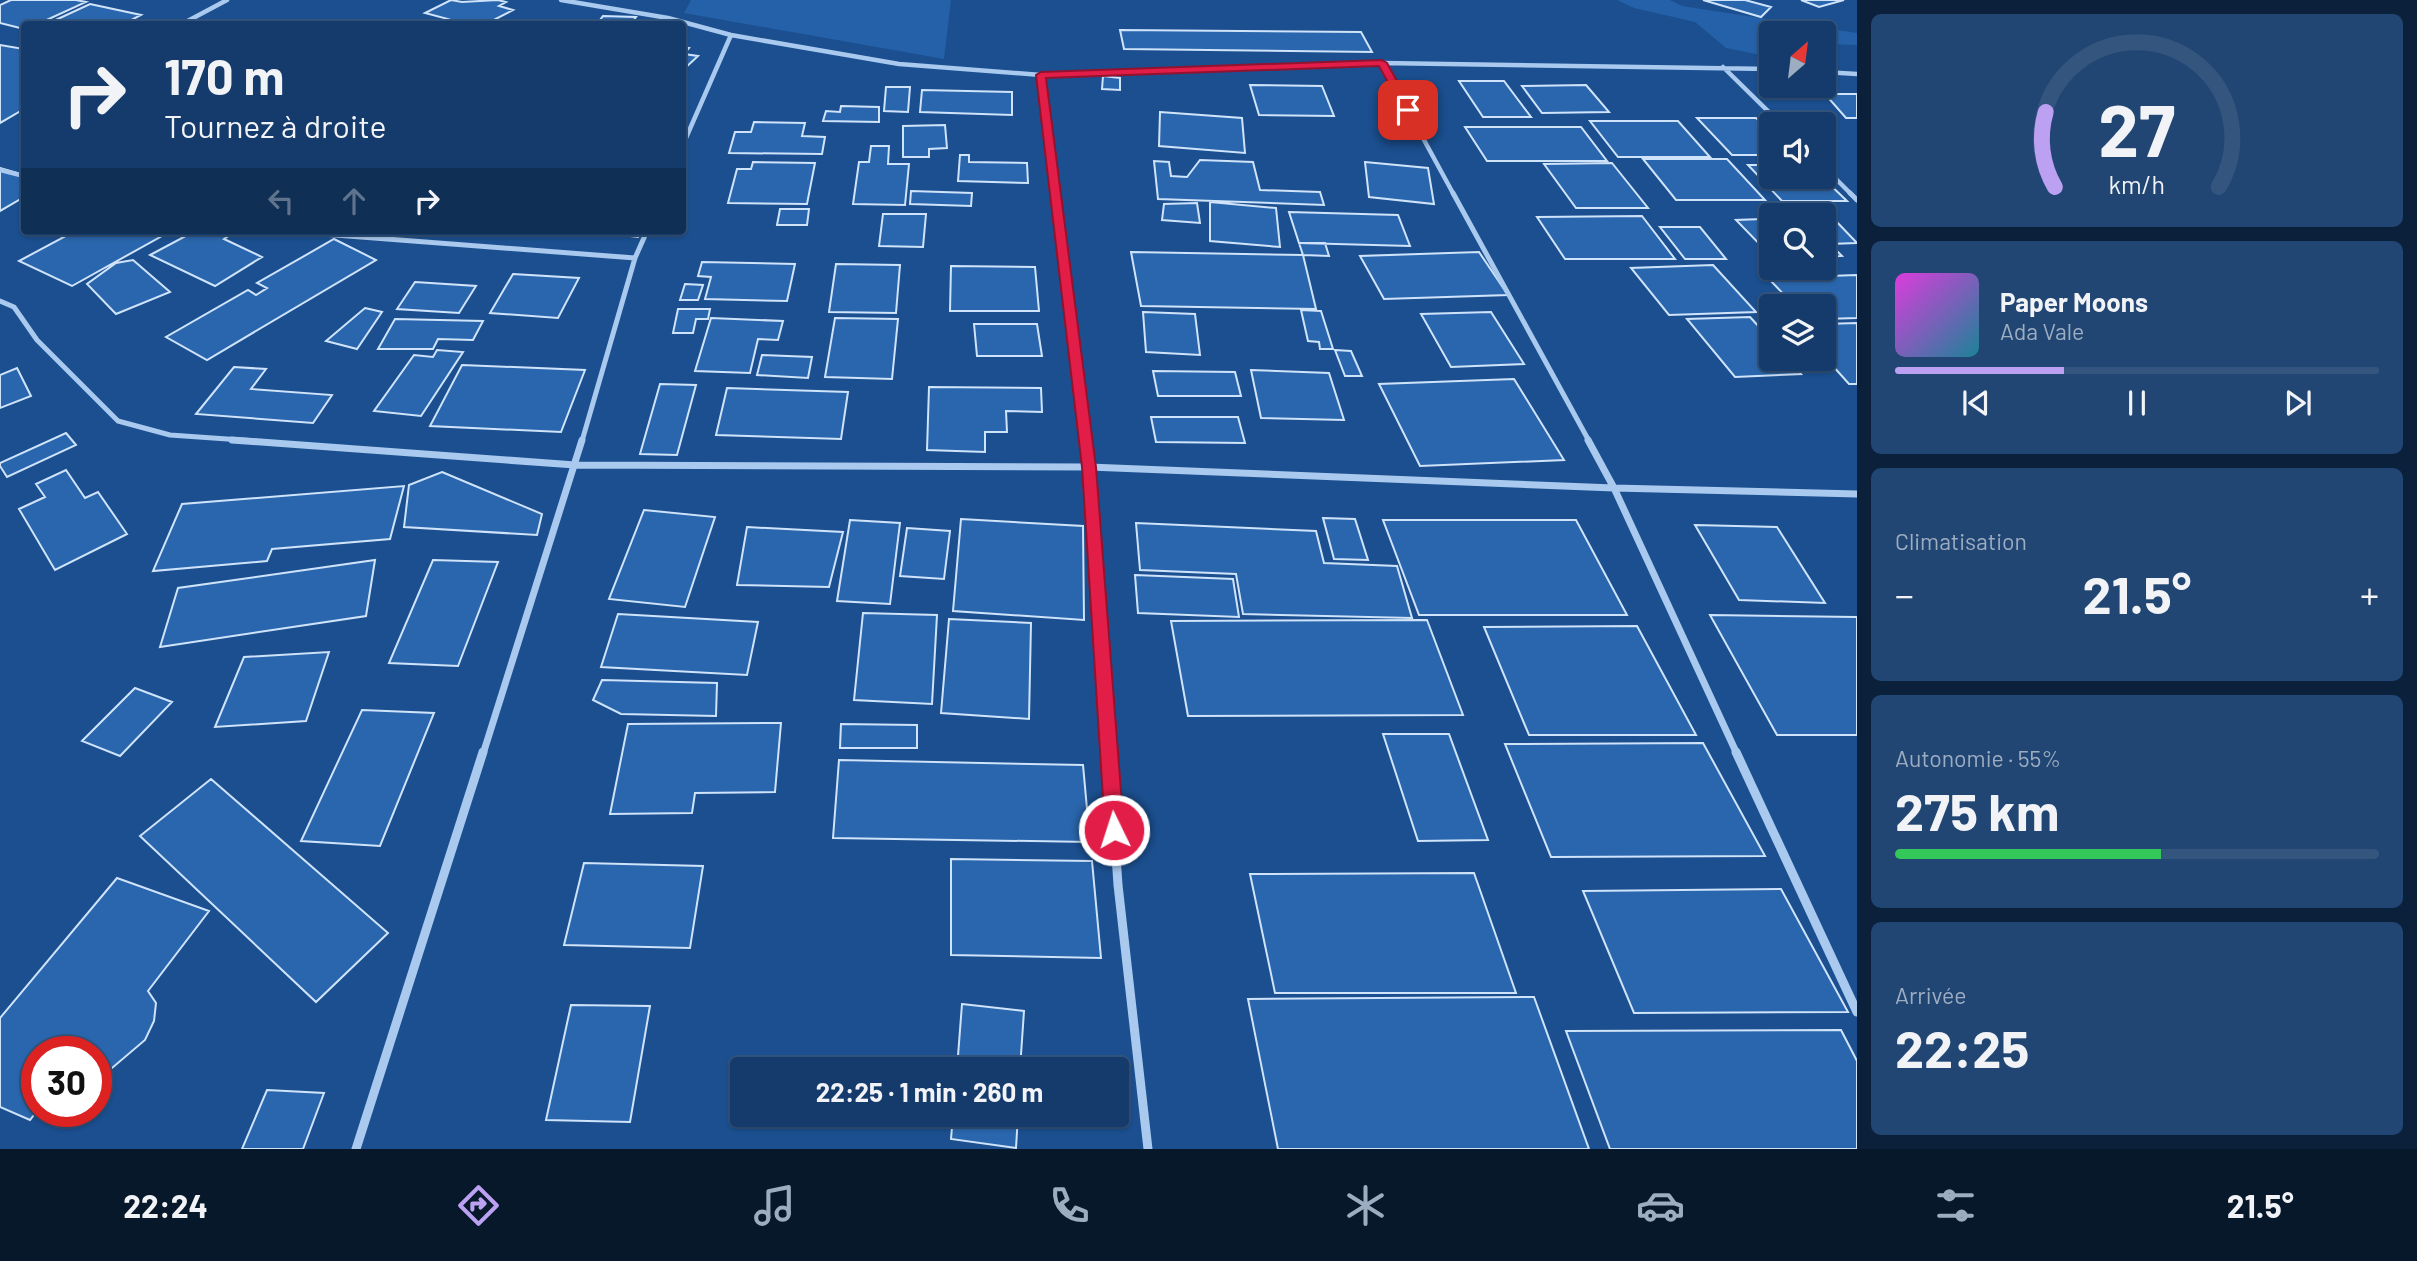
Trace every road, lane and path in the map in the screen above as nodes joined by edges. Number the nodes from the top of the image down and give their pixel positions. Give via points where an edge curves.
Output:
1 (227, 0) edge
2 (561, 0) edge
3 (188, 21) edge
4 (678, 21) edge
5 (686, 23) edge
6 (731, 36) junction
7 (1382, 63) junction
8 (1723, 67) junction
9 (1759, 68) edge
10 (1836, 73) edge
11 (1857, 74) edge
12 (1041, 75) junction
13 (1769, 112) edge
14 (686, 138) edge
15 (0, 170) edge
16 (21, 175) edge
17 (1836, 179) edge
18 (1857, 200) edge
19 (335, 235) edge
20 (645, 235) edge
21 (635, 258) junction
22 (0, 301) edge
23 (575, 465) junction
24 (1089, 467) junction
25 (1614, 488) junction
26 (1857, 494) edge
27 (1857, 1012) edge
28 (356, 1149) edge
29 (1148, 1149) edge

1 - 3 street
2 - 4 street
5 - 6 street
6 - 12 street via 900,64
6 - 14 street
7 - 8 street
7 - 12 street
7 - 25 street
8 - 9 street
8 - 13 street
10 - 11 street
12 - 24 street
15 - 16 street
17 - 18 street
19 - 21 street
20 - 21 street
21 - 23 street
22 - 23 street via 14,307 37,340 118,421 170,435
23 - 24 street
23 - 28 street
24 - 25 street
24 - 29 street via 1118,885
25 - 26 street
25 - 27 street

